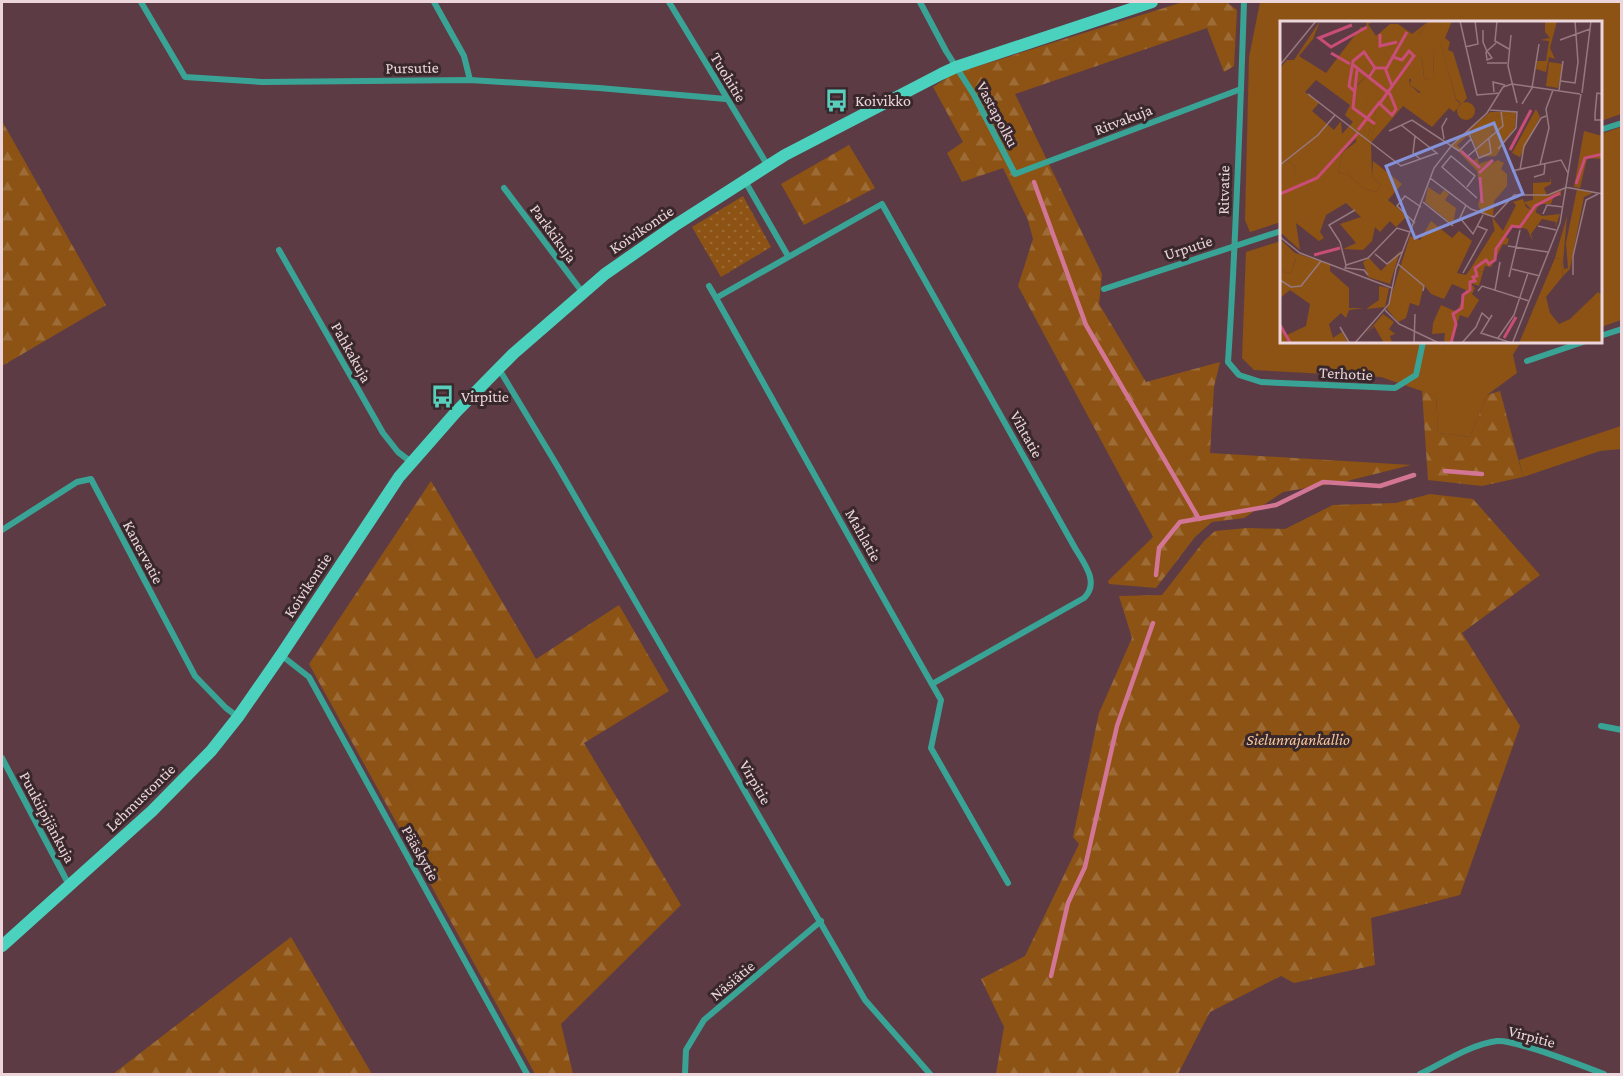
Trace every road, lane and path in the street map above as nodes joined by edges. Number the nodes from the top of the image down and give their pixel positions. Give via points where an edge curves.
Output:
1 (141, 2) edge
2 (434, 2) edge
3 (669, 2) edge
4 (920, 2) edge
5 (1152, 2) edge
6 (1244, 2) edge
7 (956, 67) junction
8 (470, 80) junction
9 (1241, 89) junction
10 (726, 99) junction
11 (1622, 123) edge
12 (1602, 129) edge
13 (768, 166) junction
14 (1015, 174) joint
15 (745, 181) junction
16 (504, 188) dead end
17 (1280, 231) edge
18 (1236, 246) junction
19 (279, 250) dead end
20 (788, 256) junction
21 (709, 286) dead end
22 (1104, 289) dead end
23 (583, 293) junction
24 (716, 298) junction
25 (1622, 329) edge
26 (1602, 335) edge
27 (1423, 344) edge
28 (1577, 344) edge
29 (1527, 361) dead end
30 (499, 368) junction
31 (1239, 375) joint
32 (411, 462) junction
33 (2, 530) edge
34 (281, 655) junction
35 (932, 684) junction
36 (238, 717) junction
37 (1601, 726) dead end
38 (1622, 730) edge
39 (3, 760) edge
40 (1008, 883) dead end
41 (69, 885) junction
42 (821, 921) junction
43 (2, 946) edge
44 (527, 1074) edge
45 (685, 1074) edge
46 (930, 1074) edge
47 (1420, 1074) edge
48 (1604, 1074) edge

1 - 8 street, Pursutie via 185,77 262,82
2 - 8 street via 464,56
3 - 10 street, Tuohitie
4 - 7 street, Vastapolku
5 - 7 main road, Koivikontie
6 - 9 street, Ritvatie
7 - 13 main road, Koivikontie
7 - 14 street, Vastapolku
8 - 10 street, Pursutie
9 - 14 street, Ritvakuja
9 - 18 street, Ritvatie
10 - 13 street, Tuohitie
11 - 12 street
13 - 15 main road, Koivikontie
15 - 20 street
15 - 23 main road, Koivikontie via 674,226
16 - 23 street, Parkkikuja
17 - 18 street, Urputie
18 - 22 street, Urputie
18 - 31 street, Ritvatie via 1228,362
19 - 32 street, Pahkakuja via 382,434
20 - 24 street
20 - 35 street, Vihtatie via 882,204 1091,577 1091,589 1084,598
21 - 24 street, Mahlatie
23 - 30 main road, Koivikontie
24 - 35 street, Mahlatie
25 - 26 street
27 - 31 street, Terhotie via 1416,375 1395,388 1261,382
28 - 29 street
30 - 32 main road, Koivikontie
30 - 42 street, Virpitie
32 - 34 main road, Koivikontie
33 - 36 street, Kanervatie via 77,482 91,479 195,676
34 - 36 main road, Lehmustontie
34 - 44 street, Pääskytie via 309,677
35 - 40 street, Mahlatie via 941,700 931,748
36 - 41 main road, Lehmustontie via 211,751 152,811
37 - 38 street
39 - 41 street, Puukiipijänkuja
41 - 43 main road, Lehmustontie
42 - 45 street, Näsiätie via 704,1020 686,1050
42 - 46 street, Virpitie via 865,1000
47 - 48 street, Virpitie via 1473,1047 1500,1040

